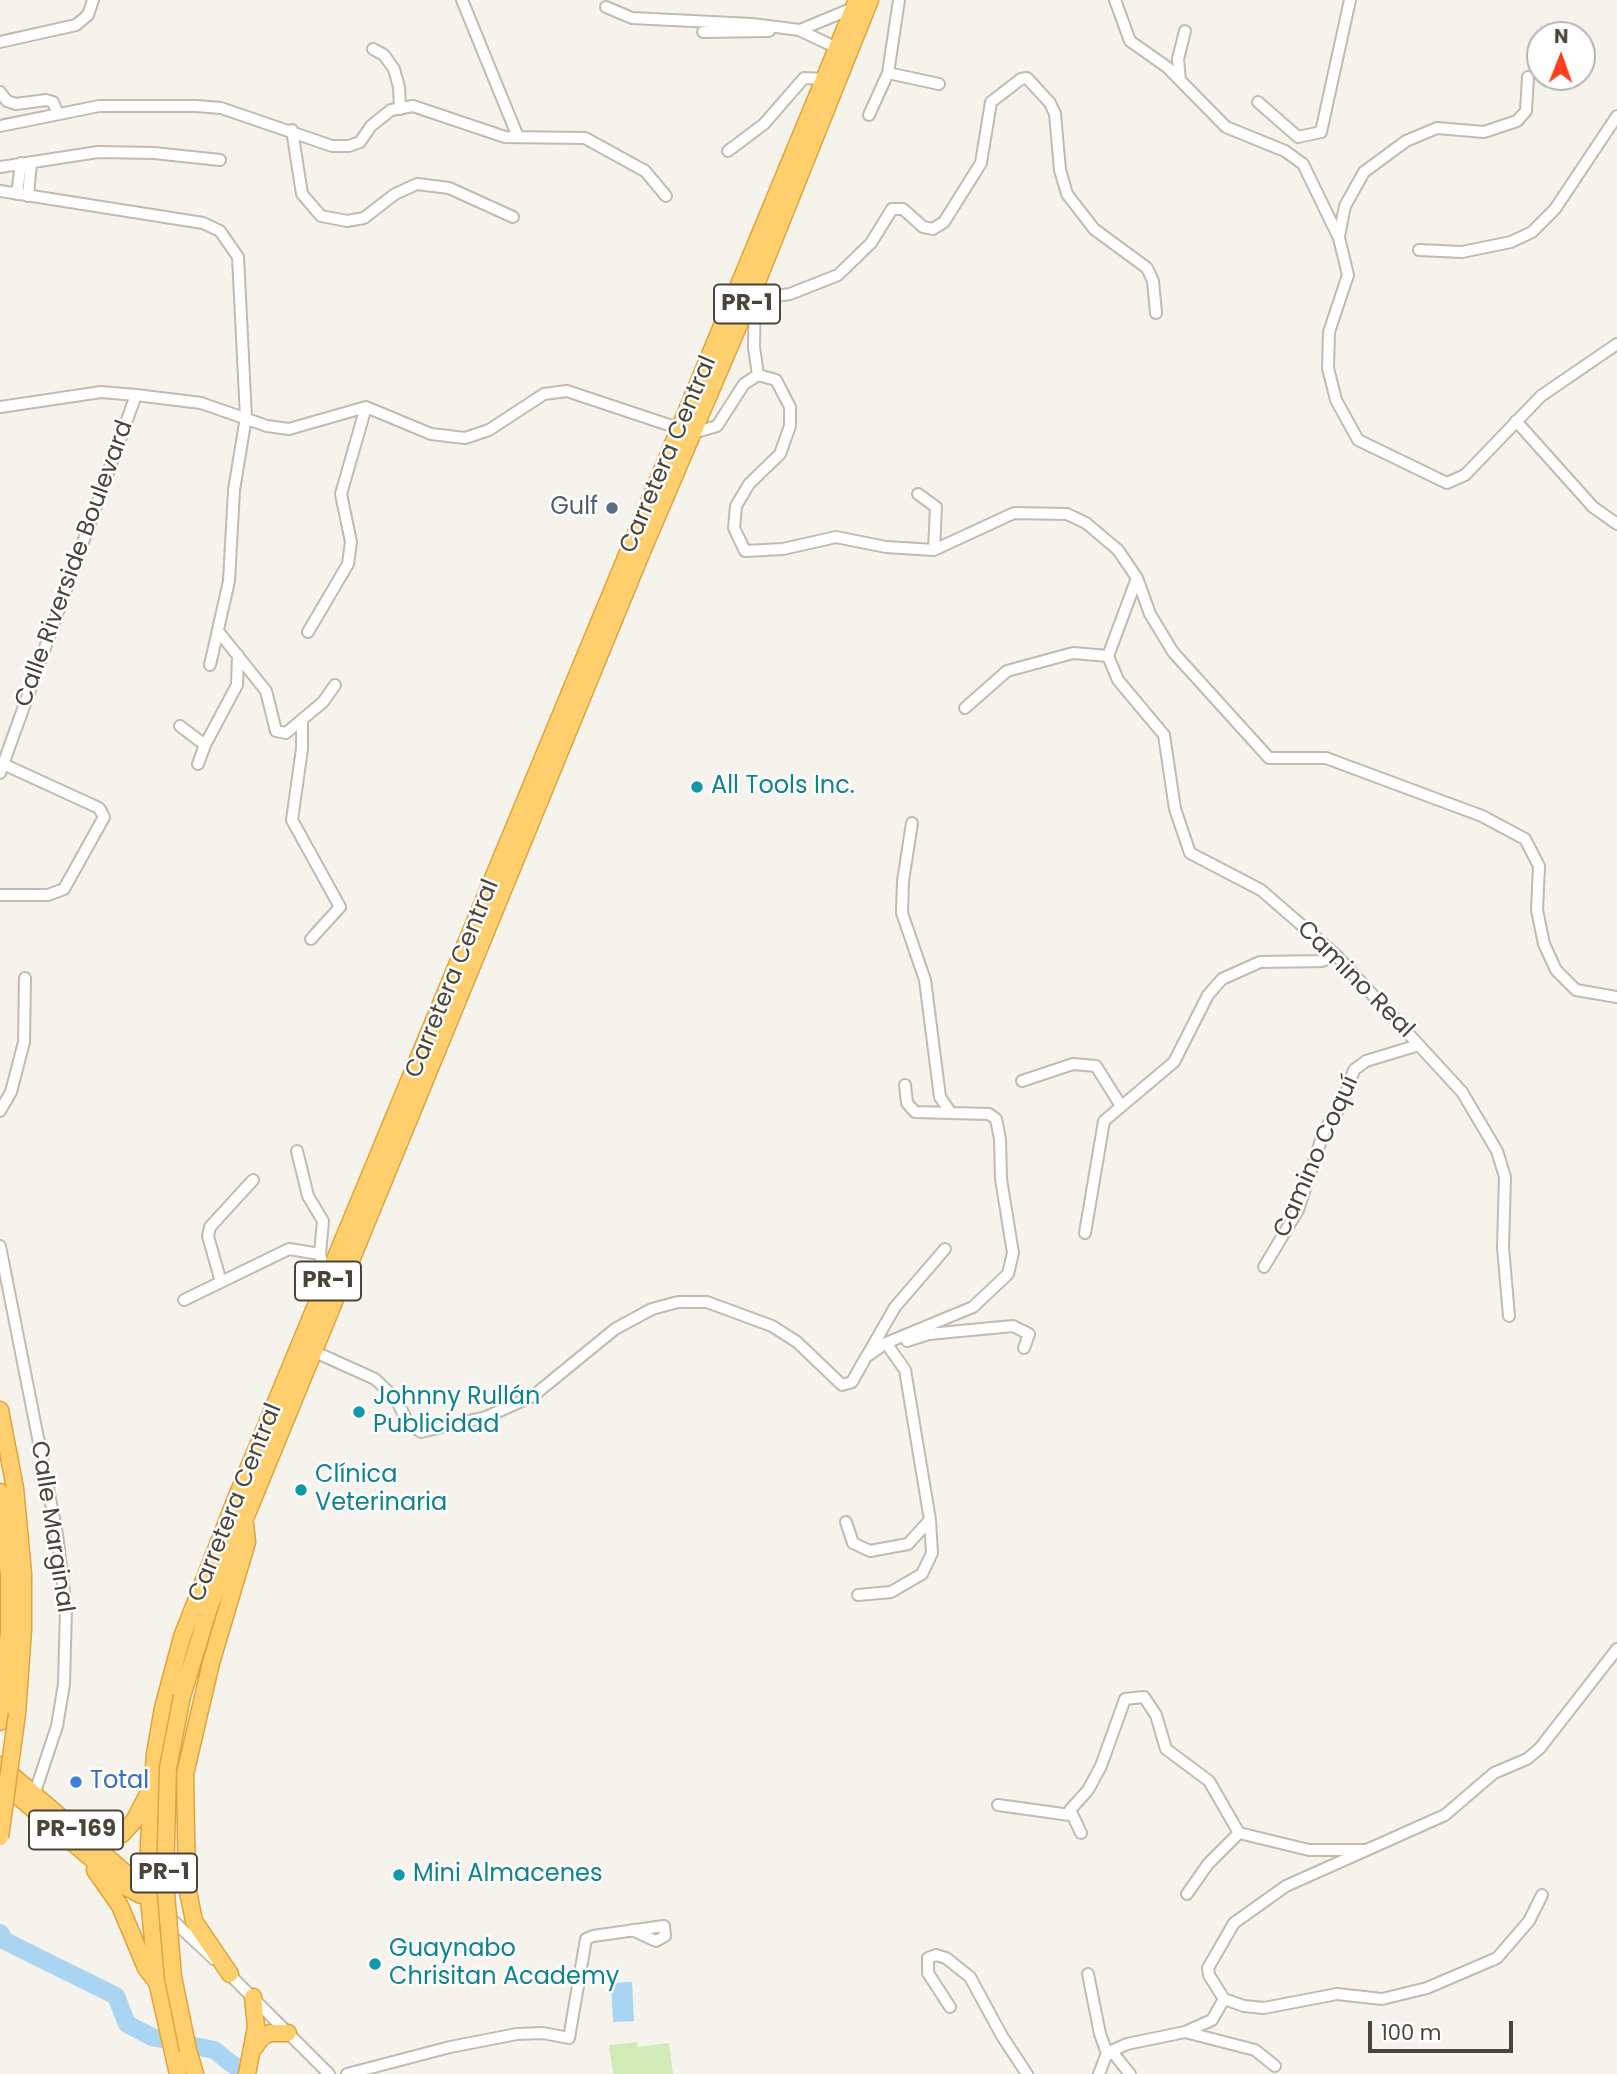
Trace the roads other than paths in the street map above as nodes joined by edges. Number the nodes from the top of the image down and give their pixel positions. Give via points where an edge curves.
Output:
1 (93, 0) edge
2 (462, 0) edge
3 (870, 0) edge
4 (899, 0) edge
5 (1115, 0) edge
6 (1350, 0) edge
7 (855, 4) edge
8 (606, 7) dead end
9 (800, 30) junction
10 (1185, 31) dead end
11 (703, 32) dead end
12 (0, 42) edge
13 (837, 48) junction
14 (373, 49) dead end
15 (888, 73) junction
16 (825, 79) junction
17 (1181, 80) junction
18 (939, 84) dead end
19 (1527, 91) edge
20 (0, 92) edge
21 (1258, 102) dead end
22 (400, 109) junction
23 (58, 114) junction
24 (869, 115) dead end
25 (1617, 116) edge
26 (0, 126) edge
27 (292, 130) junction
28 (518, 137) junction
29 (729, 151) dead end
30 (220, 160) dead end
31 (26, 162) junction
32 (0, 167) edge
33 (0, 191) edge
34 (22, 195) junction
35 (666, 196) dead end
36 (513, 217) dead end
37 (1339, 238) junction
38 (1419, 250) dead end
39 (755, 286) junction
40 (1156, 313) dead end
41 (1617, 344) edge
42 (758, 375) junction
43 (136, 395) junction
44 (0, 407) edge
45 (366, 407) junction
46 (246, 417) junction
47 (1516, 421) junction
48 (687, 431) junction
49 (918, 494) dead end
50 (1617, 524) edge
51 (934, 550) junction
52 (1137, 578) junction
53 (218, 631) junction
54 (308, 632) dead end
55 (238, 655) junction
56 (1108, 656) junction
57 (210, 665) dead end
58 (335, 685) dead end
59 (965, 708) dead end
60 (302, 720) junction
61 (180, 726) dead end
62 (205, 745) junction
63 (198, 764) dead end
64 (1, 769) edge
65 (912, 823) dead end
66 (0, 895) edge
67 (312, 939) dead end
68 (1336, 954) junction
69 (25, 978) dead end
70 (1617, 997) edge
71 (1419, 1045) junction
72 (1022, 1081) dead end
73 (905, 1086) dead end
74 (1121, 1106) junction
75 (0, 1111) edge
76 (951, 1113) junction
77 (297, 1151) dead end
78 (253, 1180) dead end
79 (1085, 1233) dead end
80 (0, 1246) edge
81 (944, 1249) dead end
82 (320, 1254) junction
83 (1264, 1268) dead end
84 (221, 1282) junction
85 (327, 1284) junction
86 (184, 1300) dead end
87 (1509, 1315) dead end
88 (888, 1345) junction
89 (1024, 1348) dead end
90 (313, 1351) junction
91 (866, 1357) junction
92 (0, 1410) edge
93 (0, 1492) edge
94 (245, 1518) junction
95 (930, 1520) junction
96 (846, 1522) dead end
97 (858, 1595) dead end
98 (1617, 1649) edge
99 (6, 1715) edge
100 (0, 1765) edge
101 (0, 1781) edge
102 (150, 1789) junction
103 (32, 1800) junction
104 (998, 1805) dead end
105 (1070, 1815) junction
106 (72, 1826) junction
107 (1081, 1833) dead end
108 (1239, 1833) junction
109 (0, 1837) edge
110 (1370, 1850) junction
111 (87, 1856) junction
112 (187, 1877) junction
113 (1187, 1894) dead end
114 (1542, 1895) dead end
115 (149, 1899) junction
116 (632, 1930) dead end
117 (230, 1974) junction
118 (1088, 1974) dead end
119 (157, 1982) junction
120 (253, 1997) junction
121 (1224, 1999) junction
122 (950, 2007) dead end
123 (1185, 2032) junction
124 (288, 2033) junction
125 (170, 2045) junction
126 (254, 2048) junction
127 (1107, 2053) junction
128 (1275, 2066) dead end
129 (168, 2074) edge
130 (178, 2074) edge
131 (195, 2074) edge
132 (247, 2074) edge
133 (329, 2074) edge
134 (347, 2074) edge
135 (1027, 2074) edge
136 (1099, 2074) edge
137 (1129, 2074) edge

1 - 12 street via 88,15 76,24
2 - 28 street
3 - 39 highway, Carretera Central / PR-1
4 - 15 street
5 - 17 street via 1130,41
6 - 21 street via 1321,132 1298,137
7 - 9 street
7 - 13 highway, Carretera Central / PR-1
8 - 9 street via 632,18
9 - 11 street
9 - 13 street
10 - 17 street via 1178,59
13 - 16 highway, Carretera Central / PR-1
14 - 22 street via 394,69
15 - 18 street
15 - 24 street
16 - 29 street via 804,78 764,124
16 - 48 highway, Carretera Central / PR-1
17 - 37 street via 1226,127 1303,164
19 - 37 street via 1526,111 1517,121 1484,132 1437,128 1406,141 1364,172 1345,206
20 - 23 street via 16,104 53,102
22 - 27 street via 391,110 360,142 349,146 332,146
22 - 28 street via 413,106 505,137
23 - 26 street
23 - 27 street via 99,106 196,106 221,108
25 - 38 street via 1555,209 1532,232 1511,242 1462,252
27 - 36 street via 302,194 321,216 347,221 363,218 417,184 449,188
28 - 35 street via 585,138 645,171
30 - 31 street via 97,152
31 - 32 street
31 - 34 street
33 - 34 street
34 - 46 street via 202,223 220,230 238,257
37 - 47 street via 1348,275 1329,332 1328,368 1336,400 1358,440 1447,483 1465,475
39 - 40 street via 776,296 838,275 871,243 892,209 903,209 923,227 933,229 944,222 981,163 991,102 1010,85 1027,78 1041,90 1055,114 1067,194 1094,229 1147,268
39 - 42 street
39 - 48 highway, Carretera Central / PR-1
41 - 47 street via 1541,396
42 - 48 street via 744,384 717,426
42 - 51 street via 776,380 790,407 790,426 780,454 749,484 736,506 734,528 745,551 783,549 836,537
43 - 44 street via 101,393
43 - 46 street via 201,403
43 - 64 street, Calle Riverside Boulevard
45 - 46 street via 289,429
45 - 48 street via 431,434 465,438 489,430 544,394 567,391
45 - 54 street via 341,494 351,542 348,564
46 - 53 street via 234,490 229,581
47 - 50 street via 1593,507
48 - 85 highway, Carretera Central / PR-1
48 - 90 highway, Carretera Central / PR-1
49 - 51 street via 936,507
51 - 52 street via 1014,513 1068,514 1116,546
52 - 56 street
52 - 70 street via 1150,614 1173,652 1269,758 1326,758 1482,816 1525,839 1539,866 1537,910 1544,944 1556,970 1576,990
53 - 55 street
53 - 57 street
55 - 60 street via 266,691 276,731 286,733
55 - 62 street via 237,685
56 - 59 street via 1073,653 1007,671
56 - 68 street, Camino Real via 1118,680 1164,735 1175,809 1190,853 1261,890
58 - 60 street
60 - 67 street via 292,820 340,907
61 - 62 street
62 - 63 street
64 - 66 street via 99,808 104,817 64,888 48,895
65 - 76 street via 902,913 925,980 940,1097
68 - 71 street, Camino Real
68 - 74 street via 1322,961 1260,962 1222,979 1208,995 1174,1062
69 - 75 street via 24,1042 11,1092
71 - 83 street, Camino Coquí via 1366,1061 1354,1070 1342,1104 1324,1131 1298,1210
71 - 87 street, Camino Real via 1462,1092 1497,1150 1505,1177 1503,1247
72 - 74 street via 1073,1064 1096,1066
73 - 76 street via 907,1103 915,1112
74 - 79 street via 1104,1121
76 - 88 street via 989,1114 996,1119 1000,1179 1013,1253 1008,1274 973,1307
77 - 82 street via 308,1196 323,1221
78 - 84 street via 210,1227 208,1236
80 - 103 street, Calle Marginal via 57,1534 66,1608 64,1684 57,1726
81 - 91 street via 895,1307
82 - 84 street via 289,1249
82 - 85 street
84 - 86 street
85 - 102 highway, Carretera Central / PR-1 via 195,1600 165,1699
88 - 89 street via 929,1334 1013,1326 1029,1334
88 - 91 street
88 - 95 street via 905,1370
90 - 91 street via 375,1379 396,1399 408,1423 421,1432 486,1417 533,1396 615,1329 678,1301 707,1302 772,1326 797,1342 842,1385 852,1382
90 - 94 highway, Carretera Central / PR-1
92 - 99 highway via 15,1488 23,1574 23,1650
93 - 99 highway via 9,1586
94 - 112 highway via 247,1542 211,1663 185,1774
94 - 131 highway, Carretera Central / PR-1, bridge via 181,1696 168,1768 164,1881 173,1977
95 - 96 street via 908,1544 870,1551 853,1544
95 - 97 street via 932,1553 922,1574 891,1592
98 - 110 street via 1527,1759 1494,1773 1445,1815
99 - 109 highway, bridge
100 - 103 highway, PR-169
101 - 103 highway, PR-169
102 - 106 highway via 122,1834 108,1838
102 - 115 highway, Carretera Central / PR-1
103 - 106 highway, PR-169
103 - 111 highway, PR-169
104 - 105 street
105 - 107 street
105 - 108 street via 1101,1766 1125,1699 1144,1697 1156,1715 1166,1749 1209,1781
106 - 115 highway, PR-169
108 - 110 street via 1309,1850
108 - 113 street
110 - 121 street via 1286,1886 1234,1923 1209,1968
111 - 115 highway, PR-169 via 124,1886
111 - 119 highway via 120,1906 146,1968
112 - 115 highway via 170,1893
112 - 117 highway via 194,1921
114 - 121 street via 1529,1922 1497,1958 1427,1989 1382,1999 1337,1994 1264,2008
115 - 117 street
115 - 119 highway, Carretera Central / PR-1
116 - 134 street via 586,1939 569,2038 517,2034
117 - 120 street
118 - 127 street
119 - 125 highway, PR-1
120 - 124 street
120 - 126 highway
121 - 123 street via 1212,2020
122 - 135 street via 928,1973 928,1958 936,1955 970,1977
123 - 127 street
123 - 128 street via 1255,2050
124 - 126 highway via 270,2033
124 - 133 street
125 - 129 highway
125 - 130 highway, PR-1
126 - 132 highway
127 - 136 street
127 - 137 street via 1115,2054

